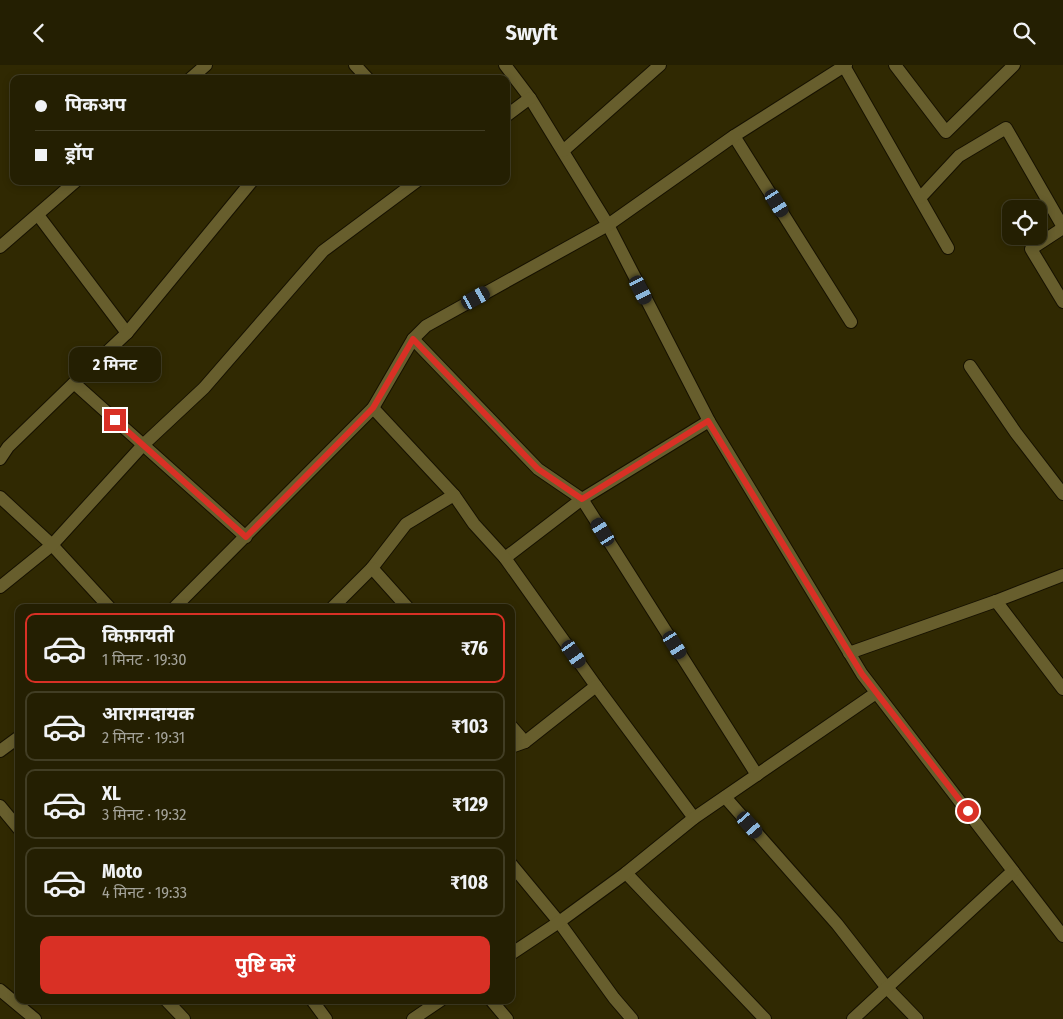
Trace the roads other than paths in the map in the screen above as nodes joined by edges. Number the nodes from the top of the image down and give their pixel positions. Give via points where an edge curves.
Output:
1 (206, 65) edge
2 (355, 65) edge
3 (504, 65) edge
4 (845, 65) edge
5 (895, 65) edge
6 (1014, 65) edge
7 (656, 66) edge
8 (195, 75) edge
9 (364, 75) edge
10 (530, 98) junction
11 (510, 113) edge
12 (734, 136) junction
13 (563, 151) junction
14 (72, 185) edge
15 (249, 185) edge
16 (412, 185) edge
17 (920, 197) junction
18 (38, 215) junction
19 (608, 225) junction
20 (1063, 227) edge
21 (0, 247) edge
22 (948, 248) dead end
23 (1063, 302) edge
24 (851, 322) dead end
25 (127, 333) junction
26 (413, 339) junction
27 (970, 365) dead end
28 (74, 383) junction
29 (373, 408) junction
30 (708, 421) junction
31 (143, 445) junction
32 (0, 459) edge
33 (1063, 494) edge
34 (454, 495) junction
35 (0, 497) edge
36 (582, 499) junction
37 (246, 537) junction
38 (52, 545) junction
39 (505, 558) junction
40 (372, 568) junction
41 (1063, 575) edge
42 (0, 587) edge
43 (996, 601) junction
44 (106, 604) edge
45 (178, 604) edge
46 (336, 604) edge
47 (404, 604) edge
48 (849, 653) junction
49 (596, 686) junction
50 (1063, 689) edge
51 (876, 693) junction
52 (515, 730) edge
53 (15, 740) edge
54 (526, 742) junction
55 (515, 746) edge
56 (0, 751) edge
57 (757, 775) junction
58 (725, 797) junction
59 (0, 806) edge
60 (694, 818) junction
61 (15, 824) edge
62 (515, 869) edge
63 (1013, 871) junction
64 (626, 873) junction
65 (559, 923) junction
66 (1063, 936) edge
67 (515, 950) edge
68 (887, 987) junction
69 (0, 990) edge
70 (15, 1002) edge
71 (17, 1004) edge
72 (170, 1004) edge
73 (314, 1004) edge
74 (435, 1004) edge
75 (494, 1004) edge
76 (322, 1018) edge
77 (36, 1019) edge
78 (184, 1019) edge
79 (413, 1019) edge
80 (507, 1019) edge
81 (632, 1019) edge
82 (765, 1019) edge
83 (854, 1019) edge
84 (917, 1019) edge

1 - 8 street
2 - 9 street
3 - 10 street
4 - 12 street
4 - 17 street
5 - 6 street via 946,132
7 - 13 street
10 - 11 street
10 - 13 street
12 - 19 street
12 - 24 street
13 - 19 street
14 - 18 street
15 - 25 street
16 - 31 street via 323,251 204,388
17 - 20 street via 959,156 1006,128
17 - 22 street
18 - 21 street
18 - 25 street
19 - 26 street via 426,326
19 - 30 street
20 - 23 street via 1031,249
25 - 28 street
26 - 29 street
26 - 36 street via 538,469
27 - 33 street
28 - 31 street
28 - 32 street via 8,447
29 - 34 street
29 - 37 street
30 - 36 street
30 - 48 street
31 - 37 street
31 - 38 street
34 - 39 street via 474,525
34 - 40 street via 406,524
35 - 38 street
36 - 39 street
36 - 57 street
37 - 45 street
38 - 42 street
38 - 44 street
39 - 49 street
40 - 46 street
40 - 47 street
41 - 43 street
43 - 48 street
43 - 50 street
48 - 51 street
49 - 54 street
49 - 60 street
51 - 57 street
51 - 63 street
52 - 54 street
53 - 56 street
54 - 55 street
57 - 58 street
58 - 60 street
58 - 68 street via 837,923
59 - 61 street
60 - 64 street
62 - 65 street
63 - 66 street
63 - 68 street
64 - 65 street
64 - 82 street
65 - 67 street
65 - 81 street
68 - 83 street
68 - 84 street
69 - 70 street
71 - 77 street
72 - 78 street
73 - 76 street
74 - 79 street
75 - 80 street

